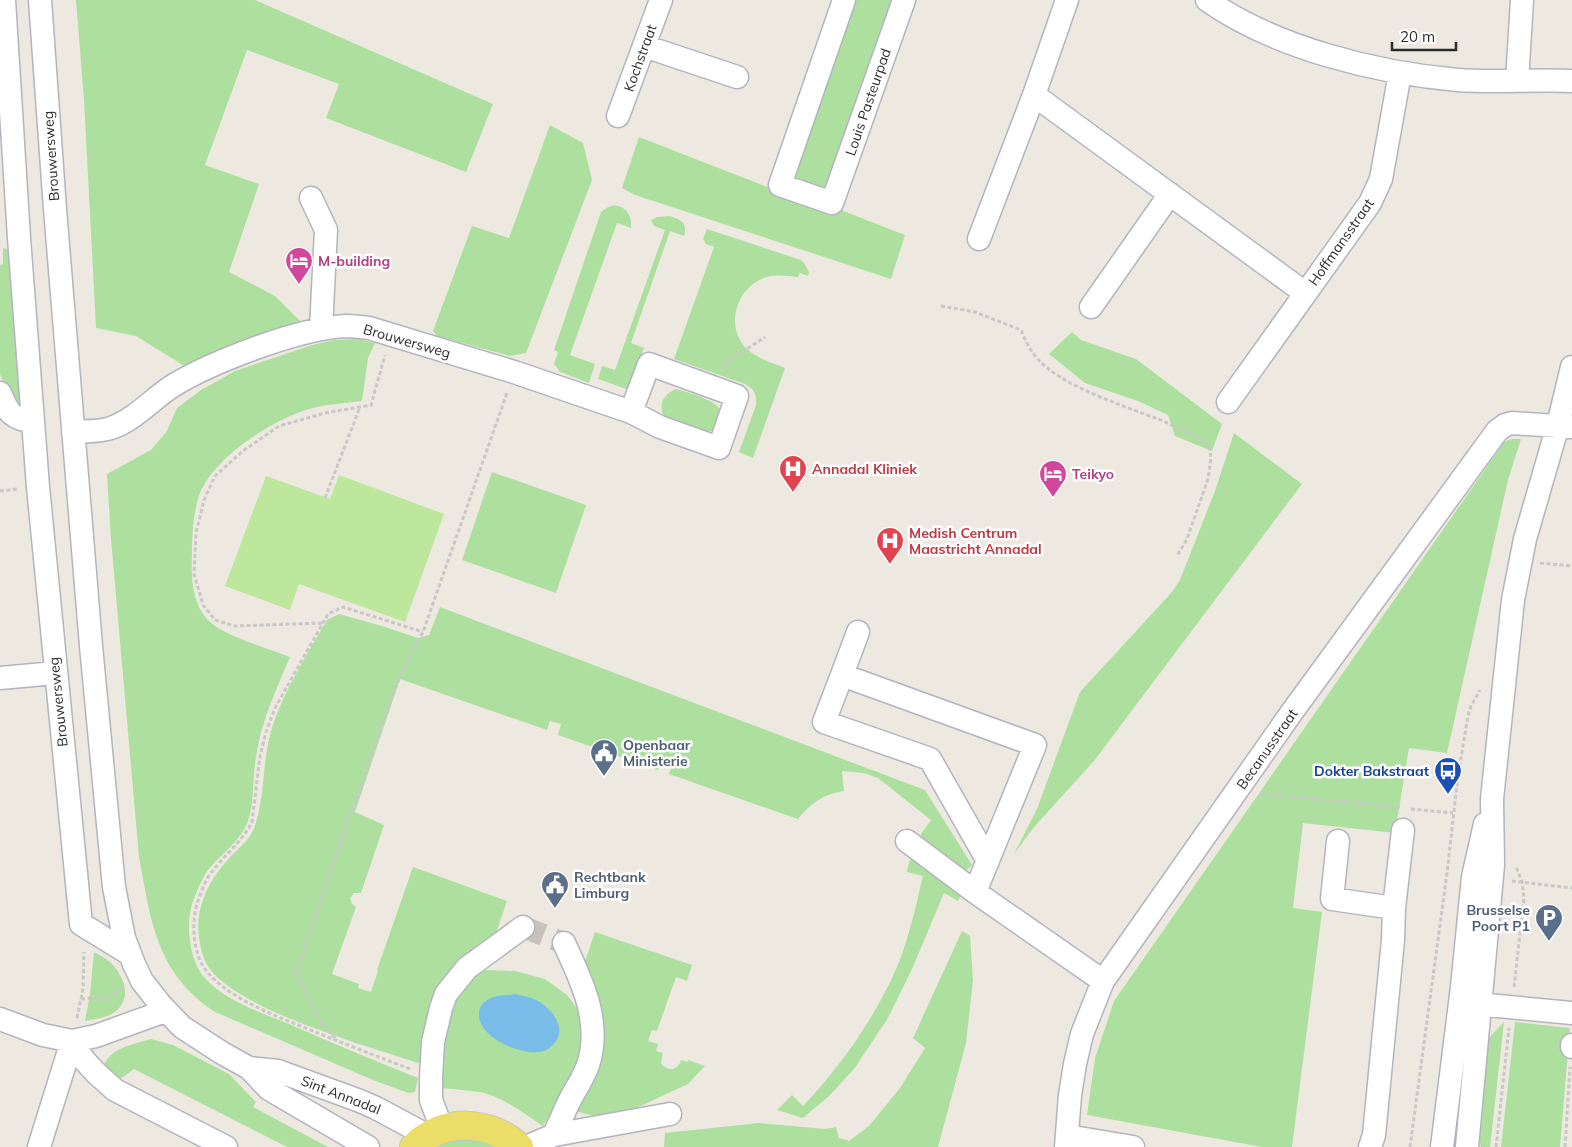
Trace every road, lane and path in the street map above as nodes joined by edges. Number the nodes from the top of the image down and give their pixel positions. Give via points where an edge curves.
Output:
1 (40, 0) edge
2 (661, 0) edge
3 (844, 0) edge
4 (904, 0) edge
5 (1067, 0) edge
6 (1208, 0) edge
7 (1522, 0) edge
8 (3, 10) edge
9 (644, 46) junction
10 (1400, 73) junction
11 (737, 78) dead end
12 (1517, 81) junction
13 (1572, 81) edge
14 (1034, 95) junction
15 (618, 116) dead end
16 (1170, 194) junction
17 (311, 198) dead end
18 (10, 238) edge
19 (979, 239) dead end
20 (1305, 293) junction
21 (941, 306) dead end
22 (1091, 307) dead end
23 (321, 329) junction
24 (390, 335) junction
25 (765, 337) dead end
26 (726, 363) dead end
27 (1572, 367) edge
28 (508, 389) dead end
29 (0, 393) edge
30 (1228, 402) dead end
31 (360, 406) junction
32 (632, 412) junction
33 (33, 422) junction
34 (1565, 426) edge
35 (73, 432) junction
36 (325, 498) dead end
37 (1177, 556) dead end
38 (1563, 565) dead end
39 (1572, 566) edge
40 (322, 623) junction
41 (423, 632) junction
42 (858, 632) dead end
43 (1506, 655) junction
44 (55, 673) junction
45 (842, 674) junction
46 (0, 678) edge
47 (1236, 791) junction
48 (1492, 799) junction
49 (1453, 813) junction
50 (1403, 830) dead end
51 (907, 841) dead end
52 (1338, 841) dead end
53 (1513, 859) dead end
54 (988, 861) junction
55 (1533, 884) dead end
56 (1572, 888) edge
57 (975, 892) junction
58 (1394, 908) junction
59 (81, 924) junction
60 (523, 927) dead end
61 (564, 943) dead end
62 (130, 954) junction
63 (1103, 981) junction
64 (1462, 987) junction
65 (1480, 1005) junction
66 (1512, 1008) junction
67 (166, 1010) junction
68 (1572, 1013) edge
69 (0, 1019) edge
70 (337, 1040) junction
71 (72, 1041) junction
72 (1572, 1046) edge
73 (249, 1068) junction
74 (431, 1078) junction
75 (1570, 1093) edge
76 (670, 1114) dead end
77 (554, 1135) junction
78 (428, 1137) edge
79 (1067, 1142) edge
80 (1442, 1146) edge
81 (39, 1147) edge
82 (226, 1147) edge
83 (368, 1147) edge
84 (519, 1147) edge
85 (526, 1147) edge
86 (1133, 1147) edge
87 (1370, 1147) edge
88 (1410, 1147) edge
89 (1467, 1147) edge
90 (1496, 1147) edge
91 (1565, 1147) edge

1 - 35 street, Brouwersweg
2 - 9 street, Kochstraat
3 - 4 street, Louis Pasteurpad via 780,184 832,203
5 - 14 street
6 - 10 street via 1247,23 1300,46
7 - 12 street
8 - 18 street, Brouwersweg
9 - 11 street
9 - 15 street, Kochstraat
10 - 12 street via 1459,80
10 - 20 street, Hoffmansstraat via 1377,191
12 - 13 street
14 - 16 street, Hoffmansstraat
14 - 19 street
16 - 20 street, Hoffmansstraat
16 - 22 street
17 - 23 street via 326,230
18 - 33 street, Brouwersweg
20 - 30 street, Hoffmansstraat
21 - 37 path via 976,312 1021,330 1039,360 1062,378 1209,445 1208,479 1187,539
23 - 24 street, Brouwersweg via 356,326
23 - 35 street, Brouwersweg via 260,347 201,371 174,385 110,429
24 - 31 path via 371,405
24 - 32 street, Brouwersweg
25 - 26 path
27 - 34 street
28 - 41 path
29 - 33 street via 9,412 16,418
31 - 36 path
31 - 40 path via 279,426 243,451 215,476 204,500 196,533 194,574 203,605 215,620 235,626
32 - 32 street, Brouwersweg via 660,427 718,448 737,396 649,364
33 - 44 street, Brouwersweg
34 - 43 street via 1520,561
34 - 47 street, Becanusstraat via 1512,423 1498,431
35 - 62 street, Brouwersweg via 114,887
38 - 39 path
40 - 41 path via 328,614 343,606
40 - 70 path via 275,708 266,732 248,832 208,878 196,906 193,927 200,959 216,982 274,1015
41 - 70 path via 402,670 383,721 297,972 321,1023
42 - 45 street
43 - 48 street
43 - 49 path via 1471,706
44 - 46 street
44 - 59 street, Brouwersweg
45 - 54 street via 824,722 930,759
45 - 54 street via 1035,745
47 - 49 path
47 - 63 street, Becanusstraat
48 - 64 street via 1475,863
48 - 65 street via 1494,865
49 - 88 path
50 - 58 street
51 - 57 street
52 - 58 street via 1332,899
53 - 66 path via 1524,898
54 - 57 street
55 - 56 path
57 - 63 street
58 - 87 street via 1374,1135
59 - 62 street
59 - 71 path via 83,989
60 - 74 street via 467,968 446,994 433,1042
61 - 77 street via 585,991 593,1030 592,1048 584,1074
62 - 67 street, Brouwersweg via 142,980
63 - 79 street, Becanusstraat via 1082,1034 1075,1064
64 - 65 street via 1471,1002
64 - 80 street
65 - 66 street
65 - 89 street
66 - 68 street
66 - 90 path
67 - 71 street via 96,1036
67 - 73 street, Sint Annadal via 198,1038
69 - 71 street
70 - 74 path
71 - 81 street
71 - 82 street via 84,1060 115,1090
72 - 75 path
73 - 78 street, Sint Annadal via 278,1071 360,1101
73 - 83 street, Sint Annadal via 269,1088
74 - 78 street
75 - 91 path
76 - 77 street
77 - 85 street
78 - 84 main road via 464,1125 478,1126 504,1135
79 - 86 street

